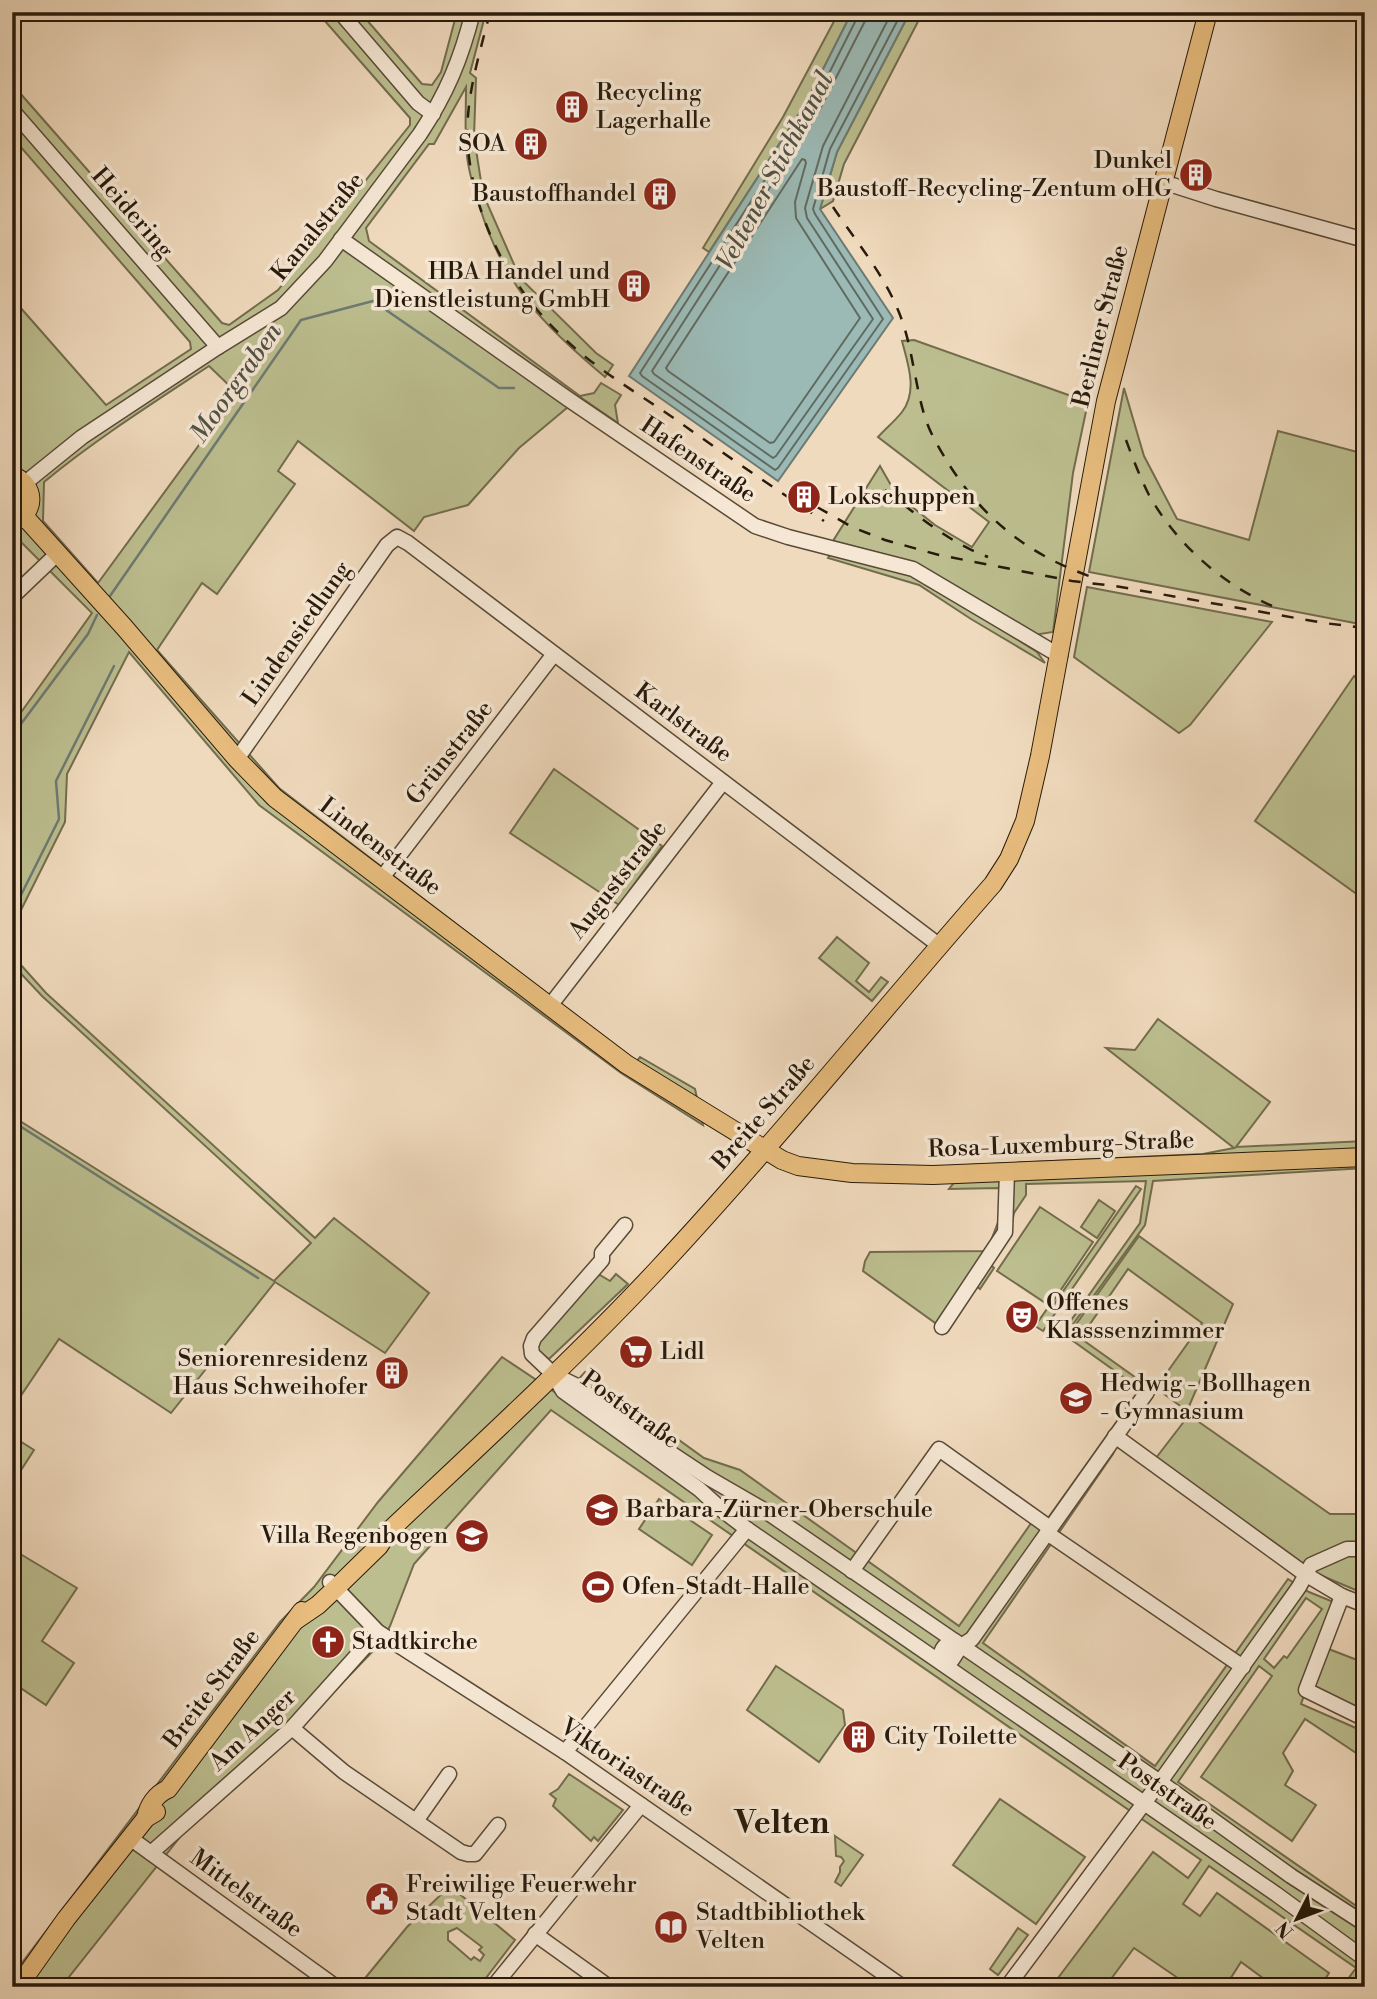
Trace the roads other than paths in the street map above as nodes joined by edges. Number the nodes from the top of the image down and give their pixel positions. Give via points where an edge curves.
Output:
1 (340, 12) edge
2 (473, 12) edge
3 (1208, 12) edge
4 (12, 110) edge
5 (433, 114) junction
6 (1163, 182) junction
7 (341, 239) junction
8 (1365, 240) edge
9 (218, 346) junction
10 (19, 479) edge
11 (18, 519) edge
12 (397, 537) joint
13 (57, 554) junction
14 (12, 597) edge
15 (554, 654) junction
16 (1060, 656) junction
17 (237, 759) junction
18 (723, 782) junction
19 (381, 879) junction
20 (940, 946) junction
21 (549, 1007) junction
22 (764, 1150) junction
23 (1365, 1157) edge
24 (1007, 1172) junction
25 (625, 1225) dead end
26 (942, 1327) dead end
27 (553, 1374) junction
28 (1147, 1392) dead end
29 (1115, 1436) junction
30 (762, 1508) junction
31 (747, 1529) junction
32 (1049, 1530) junction
33 (1365, 1549) edge
34 (852, 1571) junction
35 (1305, 1574) junction
36 (333, 1585) junction
37 (1342, 1596) junction
38 (1365, 1605) edge
39 (378, 1632) junction
40 (958, 1644) junction
41 (942, 1663) junction
42 (1243, 1667) junction
43 (1365, 1719) edge
44 (292, 1728) junction
45 (565, 1752) junction
46 (449, 1774) dead end
47 (1160, 1783) junction
48 (1144, 1803) junction
49 (641, 1805) junction
50 (416, 1821) junction
51 (498, 1825) dead end
52 (130, 1838) junction
53 (151, 1853) junction
54 (1365, 1924) edge
55 (535, 1934) junction
56 (1365, 1959) edge
57 (20, 1986) edge
58 (336, 1987) edge
59 (493, 1987) edge
60 (609, 1987) edge
61 (903, 1987) edge
62 (1007, 1987) edge

1 - 5 street via 418,103
2 - 5 street, Kanalstraße via 451,81
3 - 6 main road, Berliner Straße
4 - 9 street, Heidering
5 - 7 street, Kanalstraße
6 - 8 street
6 - 16 main road, Berliner Straße via 1106,401
7 - 9 street, Kanalstraße via 281,308
7 - 16 street, Hafenstraße via 755,526 913,569
9 - 10 street, Kanalstraße
10 - 11 main road via 30,496 28,510
11 - 13 main road, Lindenstraße
12 - 15 street, Karlstraße
12 - 17 street, Lindensiedlung
13 - 14 street
13 - 17 main road, Lindenstraße
15 - 18 street, Karlstraße
15 - 19 street, Grünstraße
16 - 20 main road, Breite Straße via 1025,821 993,884
17 - 19 main road, Lindenstraße via 275,798
18 - 20 street, Karlstraße
18 - 21 street, Auguststraße
19 - 21 main road, Lindenstraße
20 - 22 main road, Breite Straße
21 - 22 main road, Lindenstraße via 626,1064
22 - 24 main road, Rosa-Luxemburg-Straße via 798,1166 852,1173
22 - 27 main road, Breite Straße via 649,1279
23 - 24 main road, Rosa-Luxemburg-Straße
24 - 26 street via 1005,1233
25 - 27 street via 602,1253 602,1260 534,1338 532,1354
27 - 30 street, Poststraße via 707,1477
27 - 31 street, Poststraße via 563,1391
27 - 36 main road, Breite Straße via 388,1532 379,1546
28 - 29 street
29 - 32 street
29 - 35 street
30 - 31 street via 766,1517 762,1525
30 - 34 street, Poststraße
31 - 41 street, Poststraße
31 - 45 street
32 - 34 street via 939,1449
32 - 40 street via 972,1639
32 - 42 street
33 - 35 street via 1346,1549 1311,1565
34 - 40 street, Poststraße
35 - 37 street
35 - 42 street
36 - 39 street, Viktoriastraße
36 - 52 main road, Breite Straße via 318,1605 296,1620 168,1789 154,1815
37 - 38 street
37 - 43 street via 1306,1690
39 - 44 street, Am Anger
39 - 45 street, Viktoriastraße
40 - 41 street via 949,1643 941,1651
40 - 47 street, Poststraße
41 - 48 street, Poststraße
42 - 47 street
44 - 50 street via 344,1772
44 - 53 street, Am Anger
45 - 49 street, Viktoriastraße
46 - 50 street
47 - 48 street
47 - 54 street, Poststraße
48 - 56 street, Poststraße
48 - 62 street
49 - 55 street
49 - 61 street, Viktoriastraße
50 - 51 street via 468,1854 475,1854
52 - 53 street, Mittelstraße
52 - 57 main road, Breite Straße
53 - 58 street, Mittelstraße
55 - 59 street
55 - 60 street

